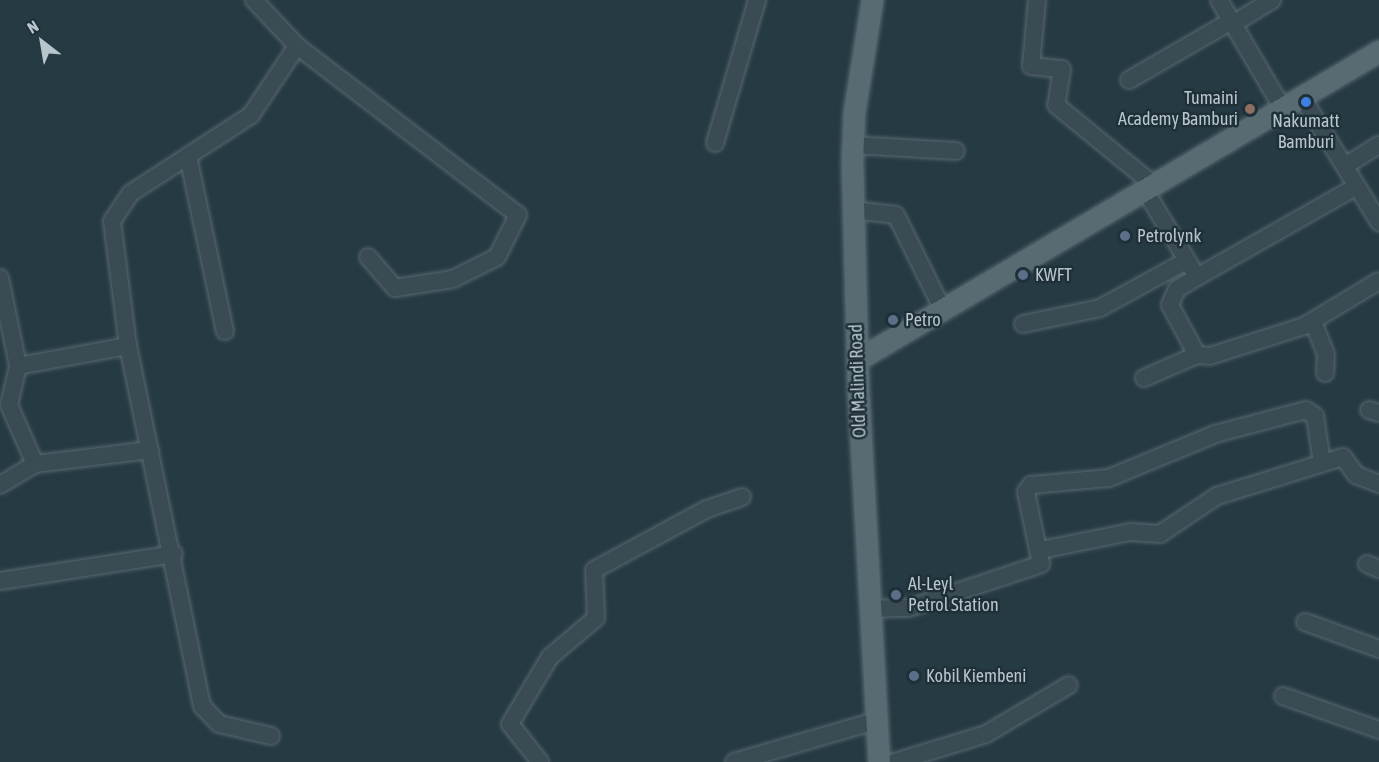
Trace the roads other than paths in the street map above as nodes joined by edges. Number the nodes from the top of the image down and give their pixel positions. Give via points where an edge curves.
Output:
1 (254, 0) edge
2 (757, 0) edge
3 (872, 0) edge
4 (1037, 0) edge
5 (1219, 0) edge
6 (1272, 0) edge
7 (1232, 23) junction
8 (297, 46) junction
9 (1379, 51) edge
10 (1130, 80) dead end
11 (1303, 99) junction
12 (1284, 111) junction
13 (715, 143) dead end
14 (853, 145) junction
15 (1379, 145) edge
16 (956, 151) dead end
17 (188, 156) junction
18 (1345, 166) junction
19 (1357, 186) junction
20 (1151, 189) junction
21 (854, 210) junction
22 (1379, 222) edge
23 (368, 257) dead end
24 (1186, 261) junction
25 (1197, 277) junction
26 (0, 278) edge
27 (1379, 281) edge
28 (944, 310) junction
29 (1314, 322) junction
30 (1023, 324) dead end
31 (225, 330) dead end
32 (128, 346) junction
33 (1197, 355) junction
34 (857, 360) junction
35 (18, 366) junction
36 (1325, 373) dead end
37 (1144, 378) dead end
38 (150, 450) junction
39 (1322, 463) junction
40 (35, 464) junction
41 (1379, 484) edge
42 (0, 485) edge
43 (742, 497) dead end
44 (1041, 550) junction
45 (174, 554) junction
46 (0, 582) edge
47 (871, 609) junction
48 (1305, 622) dead end
49 (1379, 650) edge
50 (1069, 685) dead end
51 (1283, 696) dead end
52 (875, 721) junction
53 (1379, 730) edge
54 (271, 736) dead end
55 (540, 762) edge
56 (734, 762) edge
57 (879, 762) edge
58 (896, 762) edge

1 - 8 street
2 - 13 street
3 - 14 main road, Old Malindi Road
4 - 20 street via 1031,66 1062,69 1056,105
5 - 7 street
6 - 7 street
7 - 10 street
7 - 12 street
8 - 17 street via 251,115
8 - 23 street via 518,215 497,258 453,279 395,288
9 - 11 main road
11 - 12 main road
11 - 18 street
12 - 20 main road
14 - 16 street
14 - 21 main road, Old Malindi Road
15 - 18 street
17 - 31 street
17 - 32 street via 131,193 114,214 116,272
18 - 19 street
19 - 22 street
19 - 25 street
20 - 24 street
20 - 28 main road
21 - 28 street via 896,215
21 - 34 main road, Old Malindi Road
24 - 25 street
24 - 30 street via 1100,308
25 - 33 street via 1177,289 1170,305
26 - 35 street
27 - 29 street
28 - 34 main road
29 - 33 street via 1210,356
29 - 36 street via 1326,355
32 - 35 street
32 - 38 street
33 - 37 street
34 - 47 main road, Old Malindi Road
35 - 40 street via 9,405
38 - 40 street
38 - 45 street
39 - 41 street via 1345,457 1356,475
39 - 44 street via 1217,496 1160,534 1120,533
39 - 44 street via 1315,416 1306,410 1206,437 1109,478 1031,485 1026,492
40 - 42 street
43 - 55 street via 707,509 593,571 596,618 550,657 510,724
44 - 47 street via 1043,562 1035,567 997,575 909,608
45 - 46 street
45 - 54 street via 202,706 219,724
47 - 52 main road, Old Malindi Road
48 - 49 street
50 - 58 street via 986,734
51 - 53 street
52 - 56 street
52 - 57 main road, Old Malindi Road

